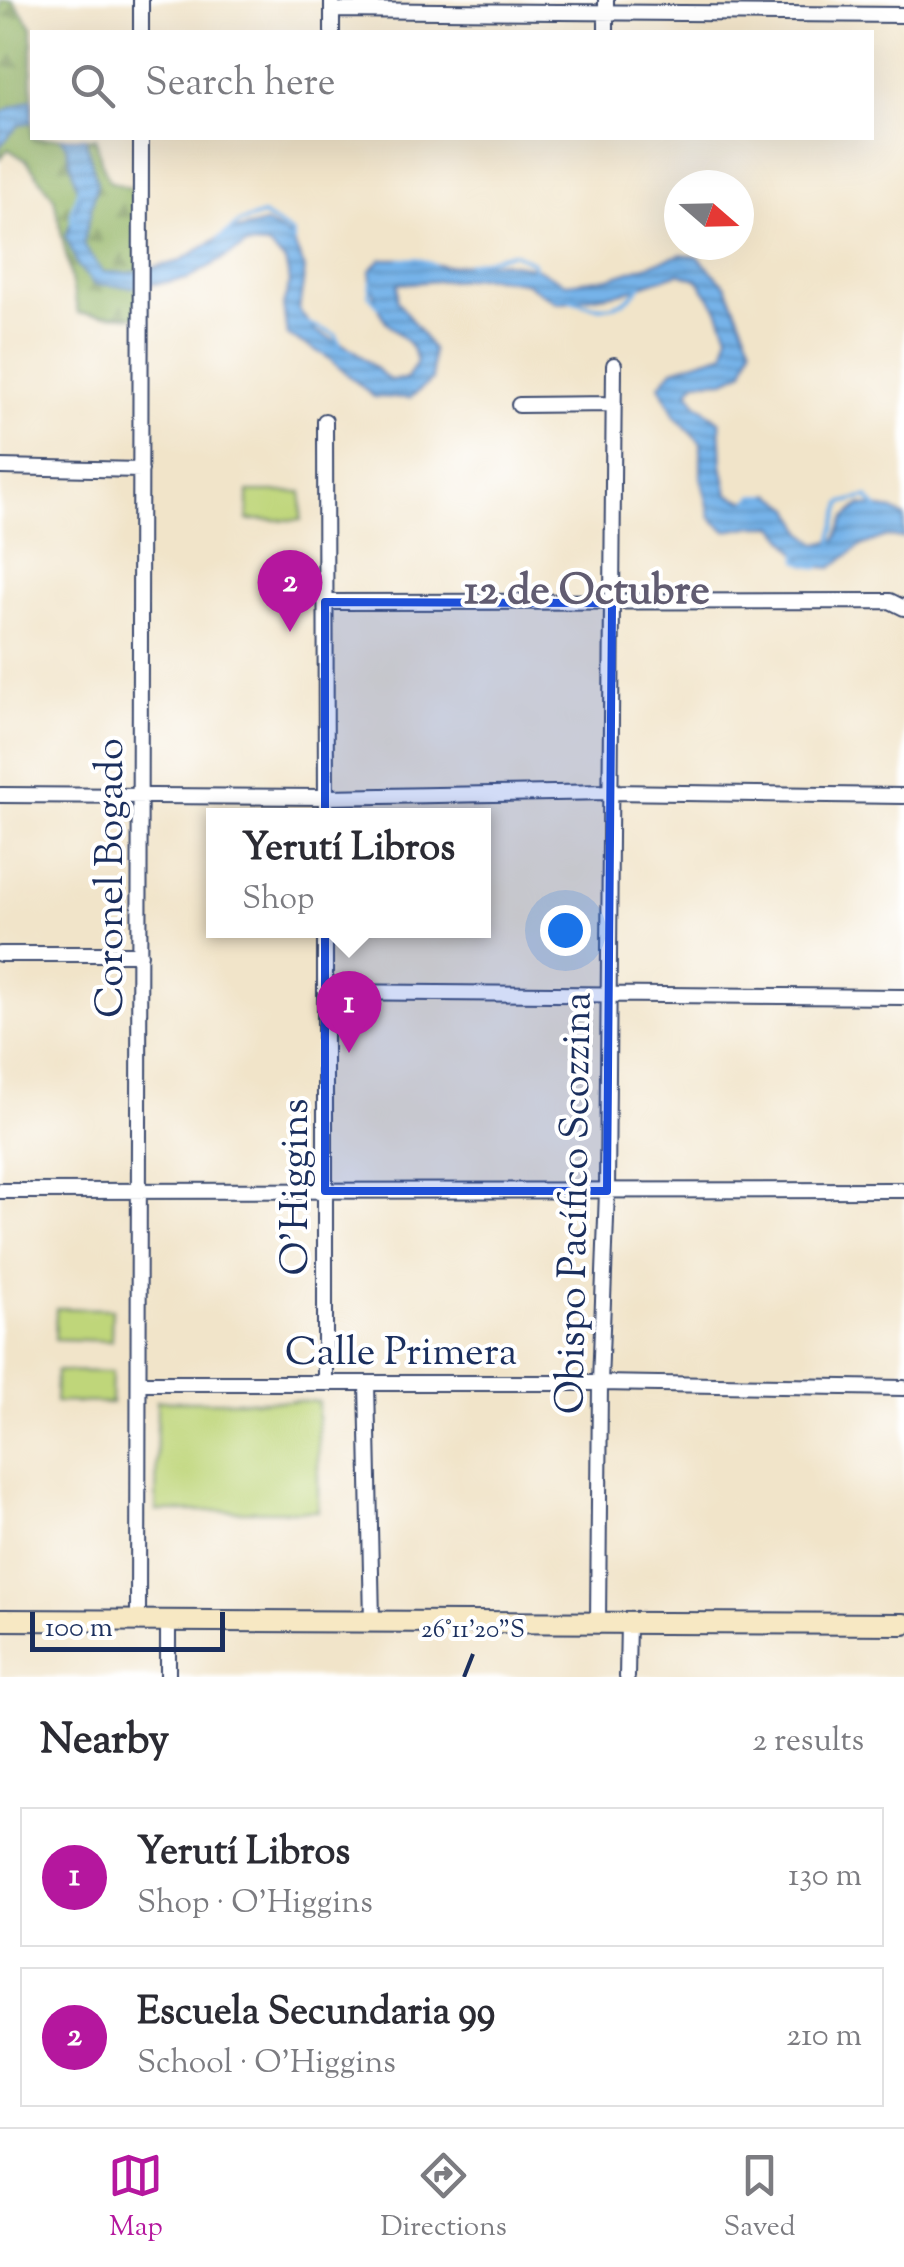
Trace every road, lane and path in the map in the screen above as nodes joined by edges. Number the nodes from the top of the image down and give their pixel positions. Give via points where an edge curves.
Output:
1 (141, 0) edge
2 (332, 5) edge
3 (606, 6) edge
4 (904, 15) edge
5 (141, 30) edge
6 (141, 140) edge
7 (614, 365) dead end
8 (614, 404) junction
9 (519, 405) dead end
10 (325, 422) dead end
11 (0, 467) edge
12 (141, 470) junction
13 (325, 602) junction
14 (612, 602) junction
15 (904, 608) edge
16 (610, 792) junction
17 (141, 794) junction
18 (0, 795) edge
19 (904, 796) edge
20 (326, 797) junction
21 (326, 808) edge
22 (325, 938) edge
23 (0, 954) edge
24 (140, 954) junction
25 (325, 992) junction
26 (608, 994) junction
27 (904, 997) edge
28 (904, 1190) edge
29 (0, 1191) edge
30 (140, 1191) junction
31 (326, 1191) junction
32 (607, 1191) junction
33 (325, 1382) junction
34 (138, 1383) junction
35 (368, 1383) junction
36 (600, 1383) junction
37 (904, 1388) edge
38 (0, 1620) edge
39 (138, 1620) junction
40 (168, 1620) junction
41 (372, 1621) junction
42 (628, 1622) junction
43 (598, 1623) junction
44 (904, 1624) edge
45 (168, 1677) edge
46 (628, 1677) edge

1 - 5 street
2 - 3 street
3 - 4 street
6 - 12 street, Coronel Bogado
7 - 8 street, Obispo Pacífico Scozzina
8 - 9 street
8 - 14 street, Obispo Pacífico Scozzina
10 - 13 street
11 - 12 street
12 - 17 street, Coronel Bogado
13 - 14 street
13 - 20 street
14 - 15 street via 890,601
14 - 16 street, Obispo Pacífico Scozzina
16 - 19 street
16 - 20 street
16 - 26 street, Obispo Pacífico Scozzina
17 - 18 street
17 - 20 street
17 - 24 street, Coronel Bogado
20 - 21 street
22 - 25 street, O'Higgins
23 - 24 street
24 - 30 street, Coronel Bogado
25 - 26 street
25 - 31 street, O'Higgins
26 - 27 street
26 - 32 street, Obispo Pacífico Scozzina
28 - 32 street
29 - 30 street
30 - 31 street
30 - 34 street, Coronel Bogado
31 - 32 street
31 - 33 street, O'Higgins
32 - 36 street, Obispo Pacífico Scozzina
33 - 34 street, Calle Primera
33 - 35 street, Calle Primera
34 - 39 street, Coronel Bogado
35 - 36 street, Calle Primera
35 - 41 street
36 - 37 street, Calle Primera
36 - 43 street, Obispo Pacífico Scozzina
38 - 39 main road
39 - 40 main road
40 - 41 main road
40 - 45 street
41 - 43 main road
42 - 43 main road
42 - 44 main road
42 - 46 street

